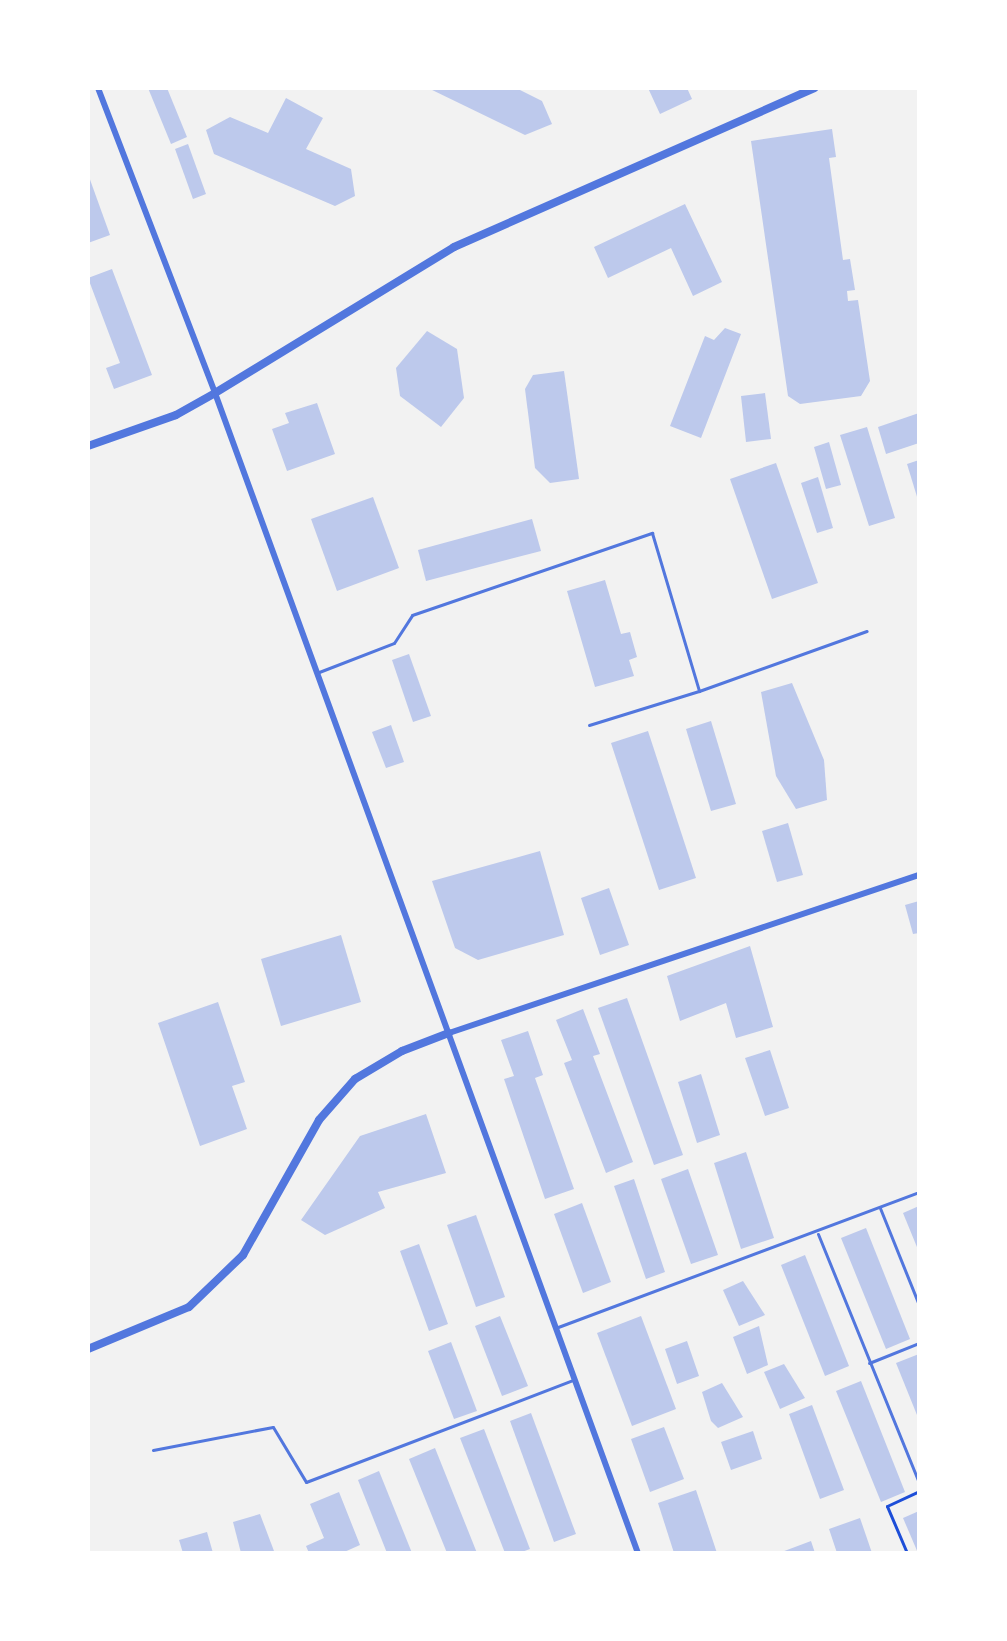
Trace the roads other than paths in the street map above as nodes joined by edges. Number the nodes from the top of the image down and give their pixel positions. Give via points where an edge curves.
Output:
1 (98, 88) edge
2 (815, 88) edge
3 (215, 393) junction
4 (88, 446) edge
5 (867, 631) dead end
6 (315, 673) junction
7 (699, 691) junction
8 (589, 725) dead end
9 (919, 875) edge
10 (449, 1033) junction
11 (919, 1192) edge
12 (880, 1208) junction
13 (818, 1233) junction
14 (919, 1305) edge
15 (554, 1328) junction
16 (919, 1343) edge
17 (88, 1349) edge
18 (869, 1363) junction
19 (573, 1380) junction
20 (153, 1450) dead end
21 (919, 1483) edge
22 (638, 1553) edge

1 - 3 street
2 - 3 street via 454,247
3 - 4 street via 176,415
3 - 6 street
5 - 7 lane
6 - 7 lane via 394,643 412,615 652,533
6 - 10 street
7 - 8 lane
9 - 10 street
10 - 15 street
10 - 17 street via 402,1051 355,1079 319,1120 243,1255 189,1307
11 - 12 lane
12 - 13 lane
12 - 14 lane
13 - 15 lane
13 - 18 lane
15 - 19 street
16 - 18 lane
18 - 21 lane
19 - 20 lane via 306,1482 273,1427
19 - 22 street

